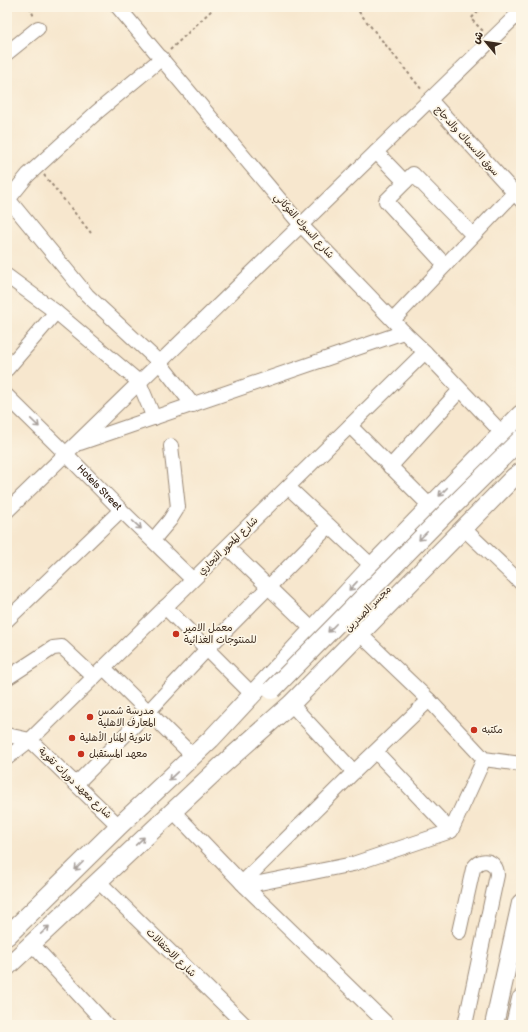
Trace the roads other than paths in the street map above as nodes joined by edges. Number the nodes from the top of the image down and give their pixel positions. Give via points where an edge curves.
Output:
1 (118, 7) edge
2 (521, 12) edge
3 (38, 28) dead end
4 (7, 53) edge
5 (162, 58) junction
6 (430, 100) junction
7 (376, 152) junction
8 (405, 182) junction
9 (517, 196) edge
10 (8, 200) edge
11 (301, 225) junction
12 (473, 235) junction
13 (445, 265) junction
14 (7, 276) edge
15 (56, 312) junction
16 (393, 320) junction
17 (404, 332) junction
18 (425, 352) junction
19 (159, 362) junction
20 (7, 369) edge
21 (139, 382) junction
22 (460, 390) junction
23 (7, 396) edge
24 (193, 405) junction
25 (520, 414) edge
26 (154, 418) junction
27 (350, 426) junction
28 (502, 433) junction
29 (521, 439) edge
30 (171, 446) dead end
31 (521, 446) edge
32 (71, 449) junction
33 (521, 455) edge
34 (390, 467) junction
35 (521, 472) edge
36 (458, 477) junction
37 (288, 487) junction
38 (489, 502) junction
39 (430, 506) junction
40 (121, 510) junction
41 (7, 511) edge
42 (329, 526) junction
43 (463, 528) junction
44 (153, 540) junction
45 (227, 547) junction
46 (372, 566) junction
47 (192, 579) junction
48 (521, 583) edge
49 (268, 588) junction
50 (165, 607) junction
51 (7, 620) edge
52 (312, 629) junction
53 (360, 634) junction
54 (206, 650) junction
55 (99, 673) junction
56 (7, 678) edge
57 (252, 694) junction
58 (280, 698) junction
59 (429, 700) junction
60 (149, 712) junction
61 (7, 735) edge
62 (211, 739) junction
63 (30, 740) junction
64 (376, 752) junction
65 (194, 756) junction
66 (7, 758) edge
67 (484, 759) junction
68 (521, 764) edge
69 (354, 772) junction
70 (76, 784) junction
71 (173, 811) junction
72 (119, 826) junction
73 (452, 831) junction
74 (98, 881) junction
75 (244, 885) junction
76 (521, 903) edge
77 (459, 932) dead end
78 (7, 936) edge
79 (31, 943) junction
80 (521, 955) edge
81 (7, 967) edge
82 (521, 999) edge
83 (107, 1025) edge
84 (245, 1025) edge
85 (388, 1025) edge
86 (465, 1025) edge
87 (494, 1025) edge
88 (504, 1025) edge
89 (515, 1025) edge

1 - 5 street, شارع السوك الفوكاني
2 - 6 street
3 - 4 street
5 - 10 street via 97,112 28,175
5 - 11 street, شارع السوك الفوكاني
6 - 7 street
6 - 9 street, سوق الاسماك والدجاج
7 - 8 street
7 - 11 street
8 - 12 street via 413,174
8 - 13 street via 386,201
9 - 12 street
10 - 19 street via 87,295
11 - 16 street, شارع السوك الفوكاني
11 - 19 street
12 - 13 street
13 - 16 street
14 - 15 street
15 - 20 street
15 - 21 street
16 - 17 street, شارع السوك الفوكاني
17 - 18 street, شارع السوك الفوكاني
17 - 24 street
18 - 22 street, شارع السوك الفوكاني
18 - 27 street, شارع المحور التجاري
19 - 21 street
19 - 24 street
21 - 26 street
21 - 32 street
22 - 28 street, شارع السوك الفوكاني
22 - 34 street
23 -> 32 street, Hotels Street
24 - 26 street
25 - 28 main road
25 - 31 main road via 513,429 514,436
26 - 32 street
27 - 34 street
27 - 37 street, شارع المحور التجاري
28 - 36 main road
29 -> 58 main road, مجسر الصدرين, bridge via 443,516
30 - 44 street via 178,507
32 - 40 street, Hotels Street
32 - 41 street
33 - 58 main road, مجسر الصدرين
34 - 39 street
35 - 38 main road
36 - 38 main road via 465,471 475,468 490,474 496,485
36 -> 39 main road
37 - 42 street
37 - 45 street, شارع المحور التجاري
38 - 43 main road
39 - 46 main road
40 -> 44 street, Hotels Street
40 - 51 street
42 - 46 street
42 - 49 street
43 - 48 street
43 - 53 main road
44 - 47 street, Hotels Street
45 - 47 street, شارع المحور التجاري
45 - 49 street
46 -> 52 main road
47 - 50 street, شارع المحور التجاري
49 - 52 street
49 - 54 street
50 - 54 street
50 - 55 street, شارع المحور التجاري
52 - 57 main road
53 - 58 main road
53 - 59 street
54 - 57 street
54 - 60 street
55 - 56 street via 62,647 53,648
55 - 60 street
55 - 63 street, شارع المحور التجاري
57 - 62 main road
58 - 62 main road, مجسر الصدرين via 254,705
58 - 69 street
58 - 71 main road, مجسر الصدرين via 256,722 219,768
59 - 64 street
59 - 67 street
60 - 65 street
60 - 70 street
61 - 63 street
62 - 65 main road
63 - 66 street, شارع المحور التجاري
63 - 70 street, شارع معهد دورات تقوية
64 - 69 street
64 - 73 street
65 -> 72 main road
67 - 68 street
67 - 73 street
69 - 75 street
70 - 72 street, شارع معهد دورات تقوية
74 -> 71 main road, مجسر الصدرين
71 - 75 street
72 -> 78 main road
73 - 75 street via 353,864
79 -> 74 main road, مجسر الصدرين
74 - 84 street, شارع الاحتفالات
75 - 85 street
76 - 87 main road
77 - 86 street via 475,865 482,861 490,862 496,867 497,875
79 - 81 main road, مجسر الصدرين
79 - 83 street
80 - 88 main road
82 - 89 main road

